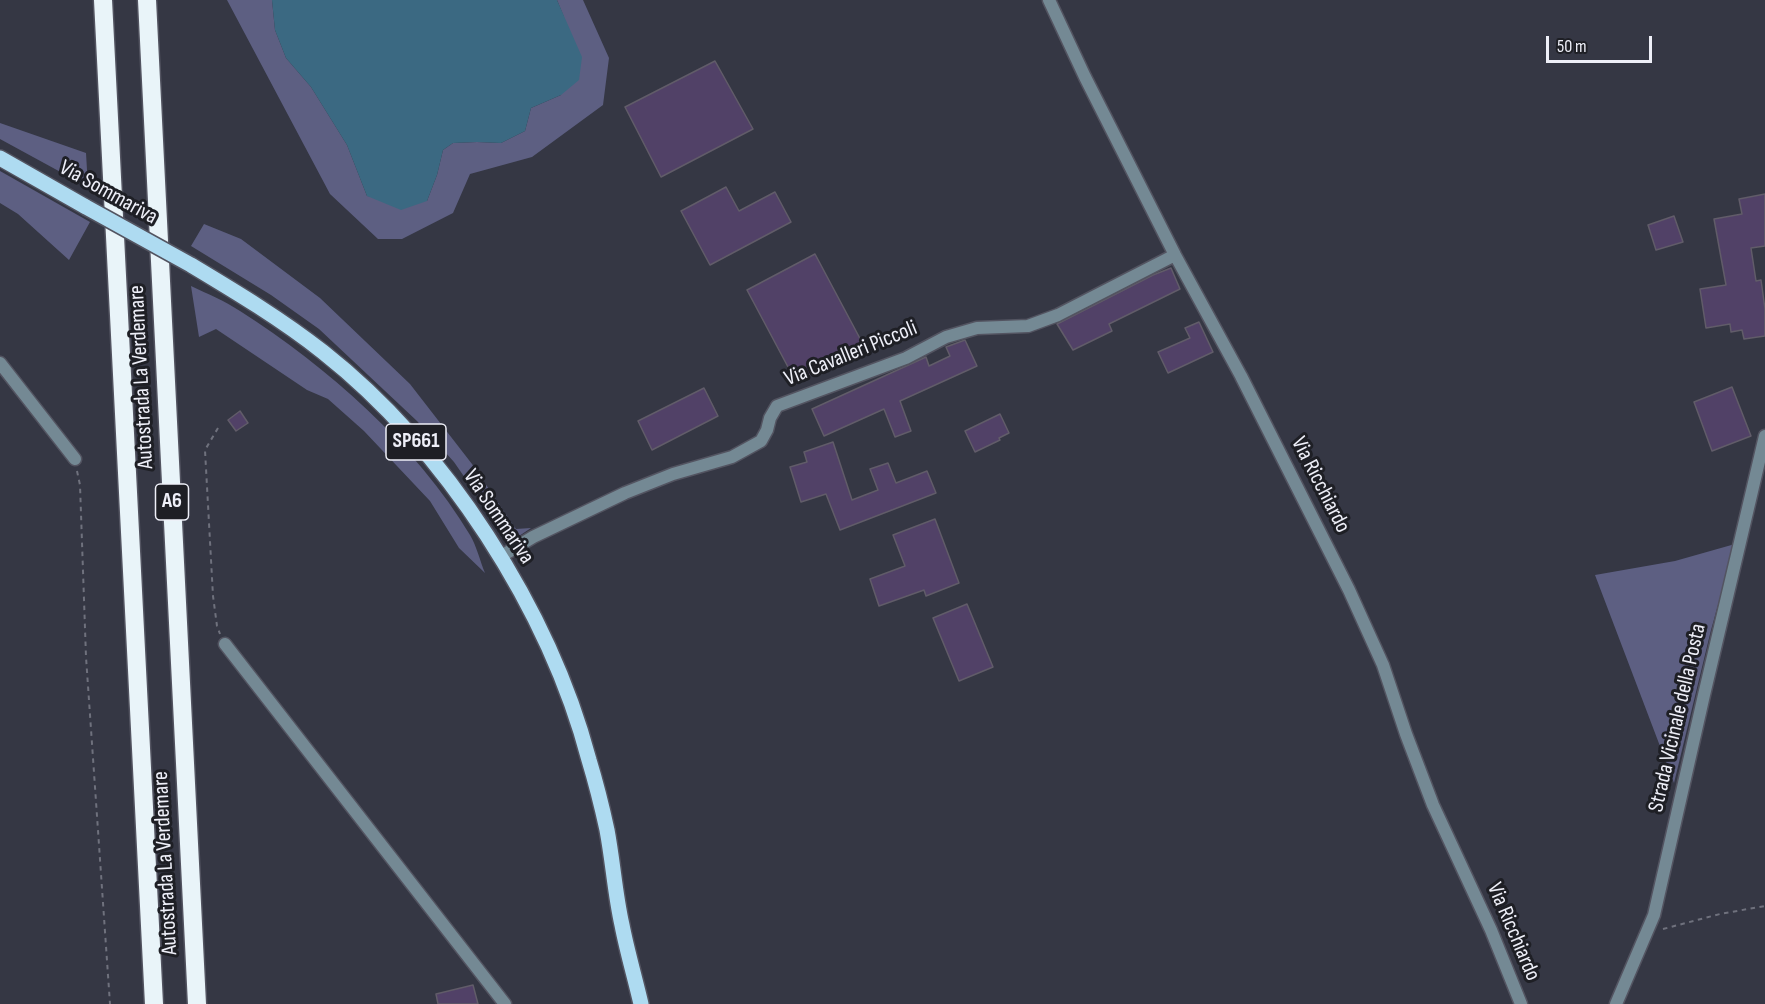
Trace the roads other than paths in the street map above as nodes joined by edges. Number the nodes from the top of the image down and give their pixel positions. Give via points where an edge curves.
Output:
1 (104, 0) edge
2 (147, 0) edge
3 (1049, 0) edge
4 (0, 158) edge
5 (1175, 255) junction
6 (0, 363) edge
7 (1765, 436) edge
8 (75, 459) road end
9 (500, 557) junction
10 (225, 644) road end
11 (154, 1004) edge
12 (197, 1004) edge
13 (505, 1004) edge
14 (641, 1004) edge
15 (1521, 1004) edge
16 (1616, 1004) edge

1 - 11 highway, Autostrada La Verdemare / A6
2 - 12 highway, Autostrada La Verdemare / A6
3 - 5 street, Via Ricchiardo
4 - 9 main road, Via Sommariva / SP661, bridge via 191,265 264,309 324,352 435,463
5 - 9 street, Via Cavalleri Piccoli via 1058,315 1029,326 977,328 946,337 906,358 777,406 761,441 732,457 625,493
5 - 15 street, Via Ricchiardo via 1349,590 1383,665 1433,805
6 - 8 street
7 - 16 street, Strada Vicinale della Posta via 1654,915
9 - 14 main road, Via Sommariva / SP661 via 538,622 567,688 607,830 621,923
10 - 13 street

